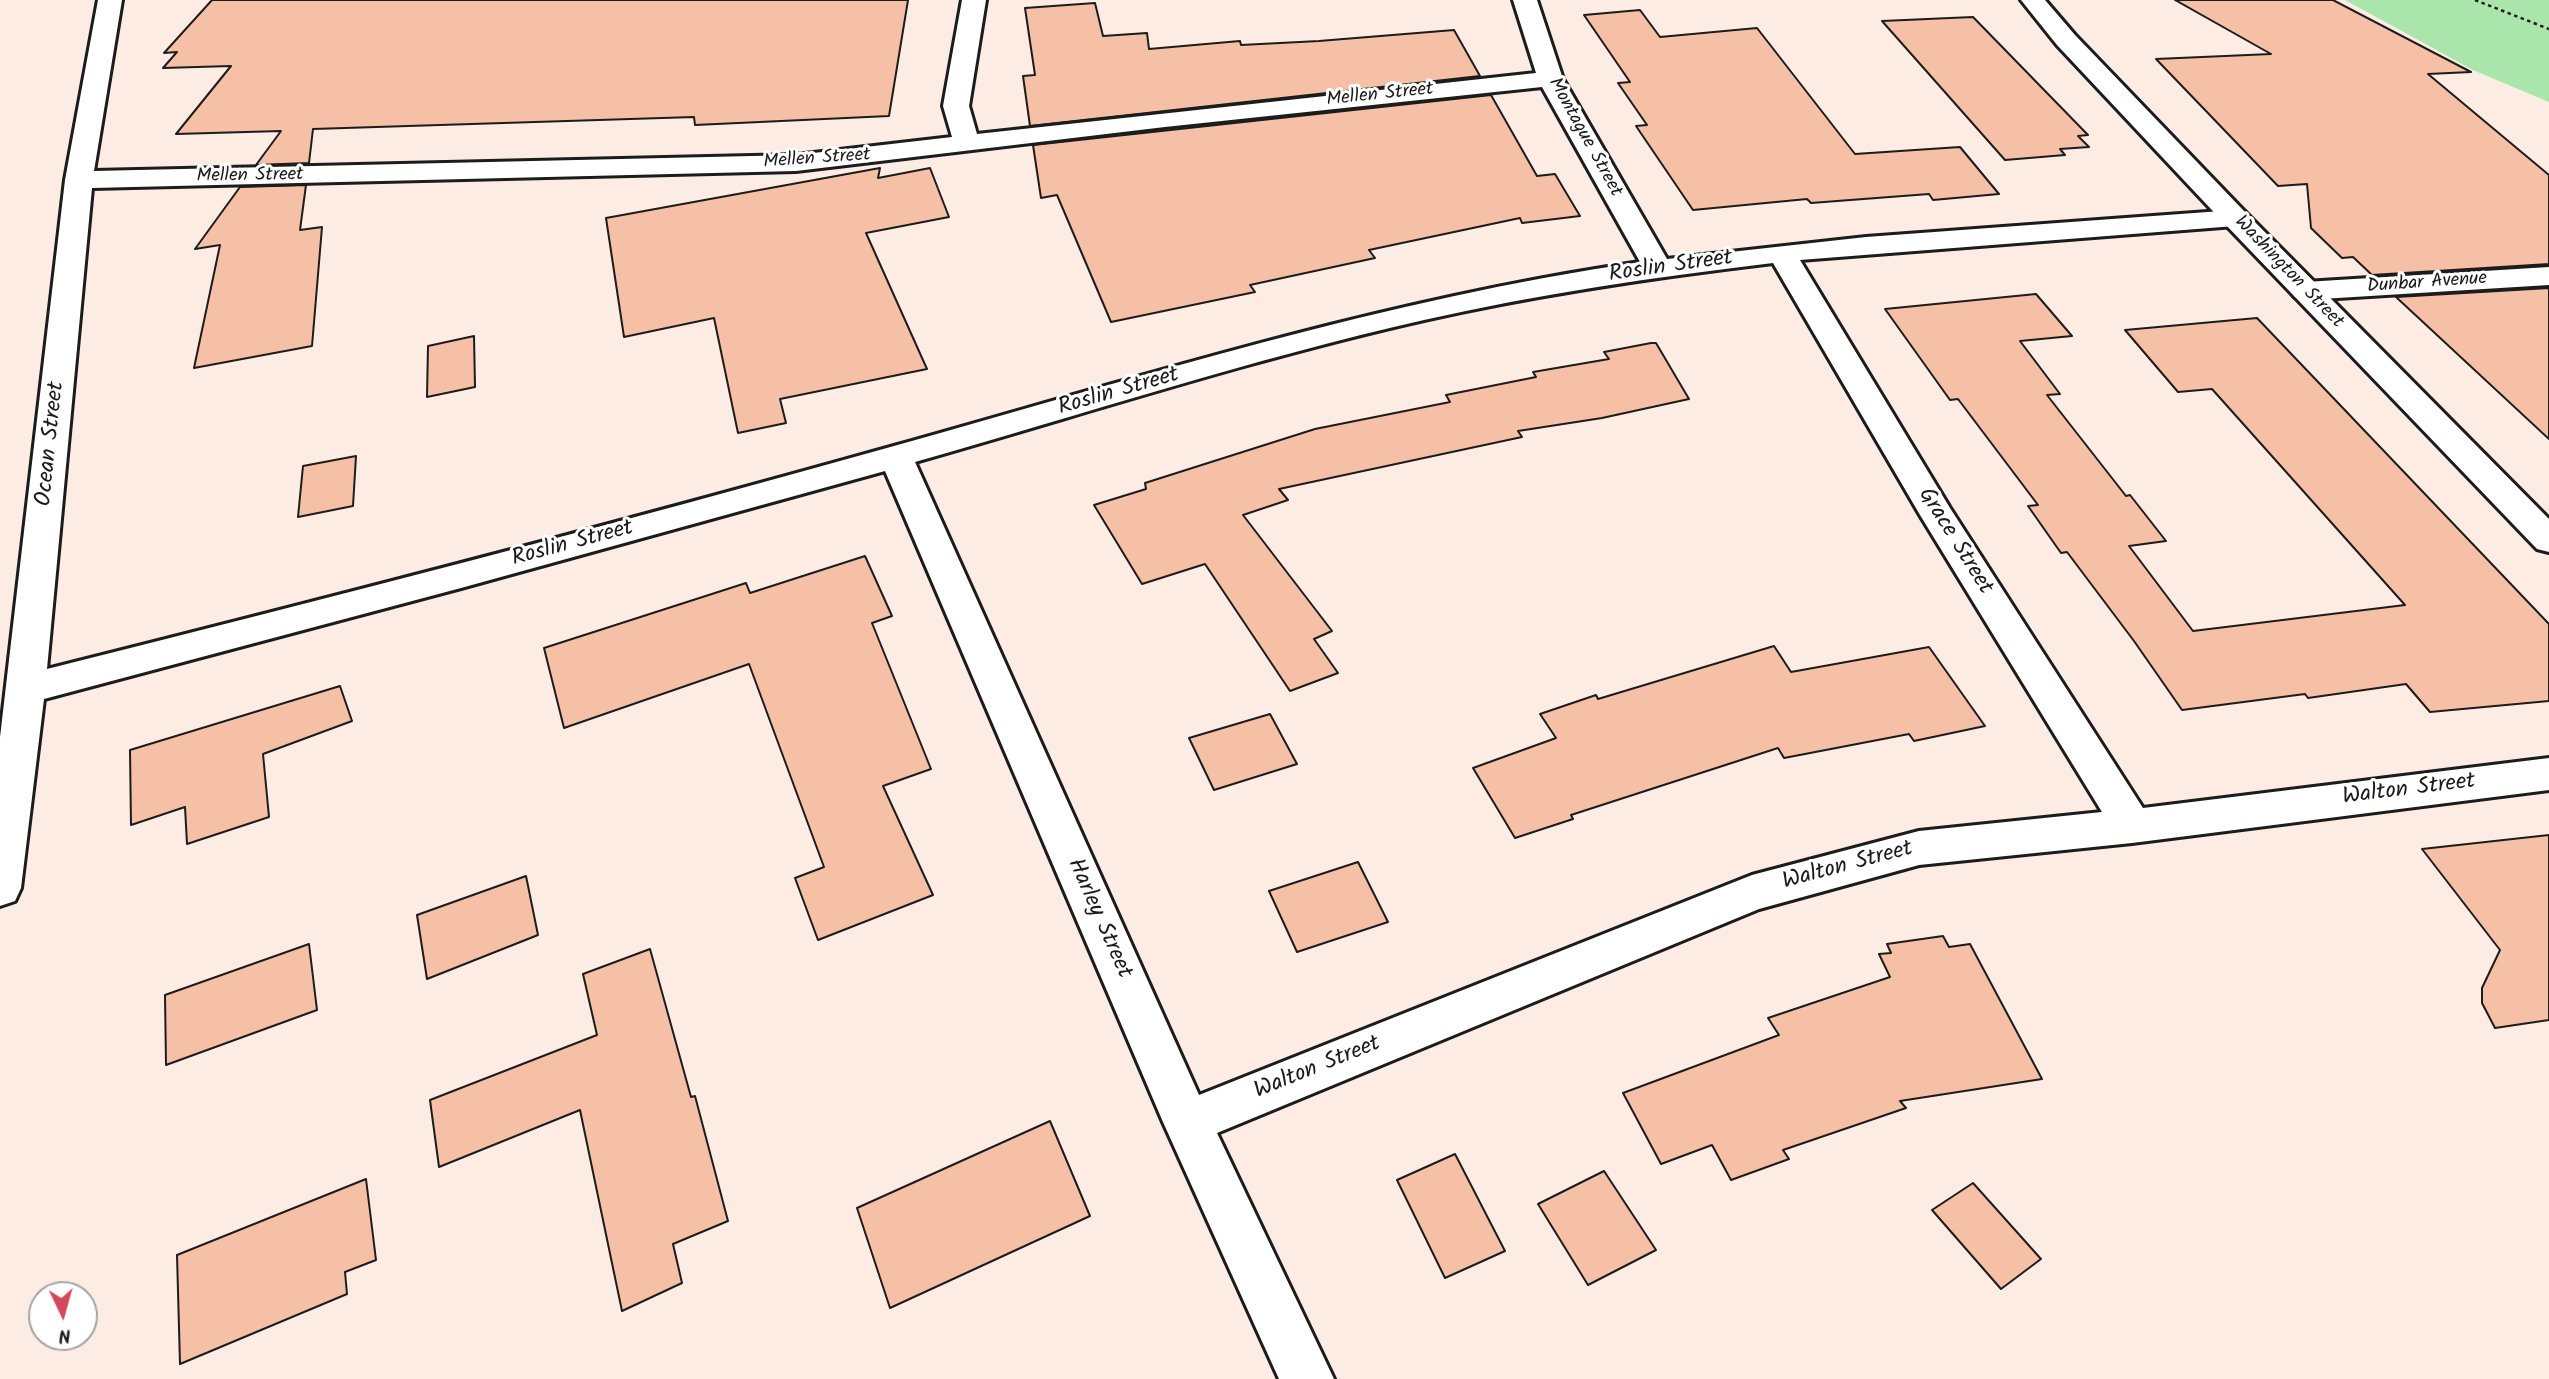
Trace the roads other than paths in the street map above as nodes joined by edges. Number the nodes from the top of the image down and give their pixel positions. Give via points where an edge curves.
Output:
1 (110, 0) edge
2 (974, 0) edge
3 (1525, 0) edge
4 (2033, 0) edge
5 (1549, 79) junction
6 (966, 141) junction
7 (79, 180) junction
8 (2235, 218) junction
9 (1782, 254) junction
10 (1658, 269) junction
11 (2549, 276) edge
12 (2305, 291) junction
13 (896, 457) junction
14 (2549, 540) edge
15 (26, 689) junction
16 (2549, 774) edge
17 (2132, 826) junction
18 (0, 888) edge
19 (1187, 1122) junction
20 (1307, 1379) edge

1 - 7 street, Ocean Street
2 - 6 street via 956,106
3 - 5 street, Montague Street
4 - 8 street, Washington Street
5 - 6 street, Mellen Street
5 - 10 street, Montague Street
6 - 7 street, Mellen Street via 880,155 769,164
7 - 15 street, Ocean Street
8 - 9 street, Roslin Street
8 - 12 street, Washington Street
9 - 10 street, Roslin Street
9 - 17 street, Grace Street via 1937,515
10 - 13 street, Roslin Street via 1500,295 1297,342
11 - 12 street, Dunbar Avenue
12 - 14 street, Washington Street
13 - 15 street, Roslin Street via 355,605
13 - 19 street, Harley Street
15 - 18 street, Ocean Street
16 - 17 street, Walton Street
17 - 19 street, Walton Street via 1919,848 1752,893
19 - 20 street, Harley Street

